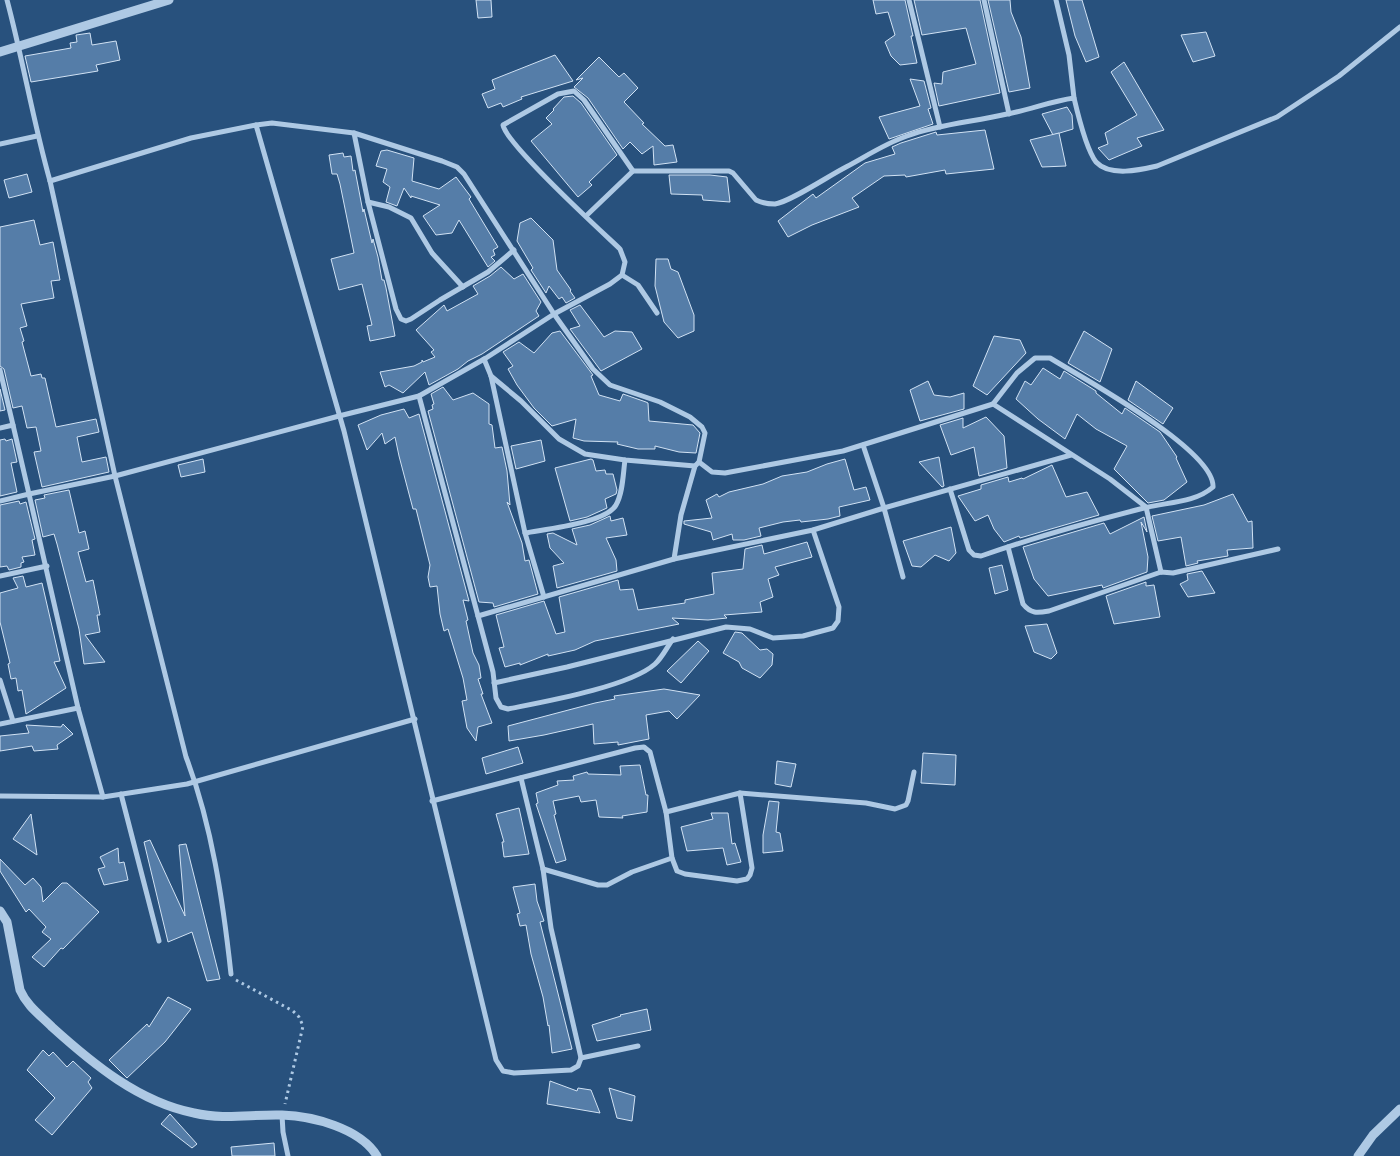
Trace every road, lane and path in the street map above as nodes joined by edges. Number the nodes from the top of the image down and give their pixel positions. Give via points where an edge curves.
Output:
1 (7, 0) edge
2 (169, 0) edge
3 (909, 0) edge
4 (984, 0) edge
5 (1056, 0) edge
6 (1400, 27) edge
7 (19, 46) junction
8 (0, 52) edge
9 (1074, 98) junction
10 (1009, 114) junction
11 (256, 125) junction
12 (940, 127) junction
13 (354, 134) junction
14 (37, 136) junction
15 (0, 144) edge
16 (632, 171) junction
17 (50, 181) junction
18 (368, 202) junction
19 (586, 216) junction
20 (514, 250) junction
21 (622, 275) junction
22 (463, 287) junction
23 (658, 313) dead end
24 (554, 314) junction
25 (484, 359) junction
26 (0, 370) edge
27 (491, 376) junction
28 (419, 396) junction
29 (993, 404) junction
30 (339, 416) junction
31 (13, 425) junction
32 (0, 428) edge
33 (863, 445) junction
34 (1071, 455) junction
35 (625, 460) junction
36 (697, 464) junction
37 (115, 476) junction
38 (950, 488) junction
39 (29, 494) junction
40 (0, 501) edge
41 (1146, 507) junction
42 (884, 508) junction
43 (813, 530) junction
44 (526, 533) junction
45 (1008, 546) junction
46 (1278, 549) dead end
47 (674, 559) junction
48 (47, 566) junction
49 (1161, 572) junction
50 (0, 576) edge
51 (903, 577) dead end
52 (544, 596) junction
53 (478, 616) junction
54 (673, 640) junction
55 (0, 680) edge
56 (494, 683) junction
57 (78, 708) junction
58 (415, 719) junction
59 (13, 721) junction
60 (0, 724) edge
61 (914, 772) dead end
62 (521, 778) junction
63 (196, 782) junction
64 (740, 793) junction
65 (121, 794) junction
66 (0, 796) edge
67 (103, 797) junction
68 (432, 801) junction
69 (666, 812) junction
70 (672, 858) junction
71 (543, 869) junction
72 (0, 911) edge
73 (158, 941) dead end
74 (231, 974) joint
75 (638, 1046) dead end
76 (581, 1058) junction
77 (1400, 1108) edge
78 (282, 1115) junction
79 (288, 1156) edge
80 (377, 1156) edge
81 (1358, 1156) edge

1 - 7 street
2 - 7 street
3 - 12 street
4 - 10 street
5 - 9 street
6 - 9 street via 1339,76 1278,117 1140,170 1110,170 1097,162 1084,136
7 - 8 street
7 - 14 street
9 - 10 street
10 - 12 street
11 - 13 street via 272,123
11 - 17 street via 191,138
11 - 30 street
12 - 16 street via 906,136 774,204 756,200 730,170
13 - 18 street
13 - 20 street via 457,167
14 - 15 street
14 - 17 street
16 - 19 street
16 - 19 street via 584,100 574,91 558,94 503,125 520,150
17 - 37 street
18 - 22 street via 389,207 410,218 432,253
18 - 22 street via 401,319 410,319
19 - 21 street via 620,248 625,262
20 - 22 street via 488,272
20 - 24 street
21 - 23 street via 638,285
21 - 24 street
24 - 25 street
24 - 36 street via 594,369 610,385 660,402 698,422 705,433
25 - 27 street
25 - 28 street
26 - 31 street
27 - 35 street via 559,440 585,454
27 - 44 street
28 - 30 street
28 - 53 street
29 - 33 street
29 - 34 street
29 - 41 street via 1017,373 1035,358 1050,358 1148,417 1190,452 1214,480 1213,488 1196,498
30 - 37 street
30 - 58 street
31 - 32 street
31 - 39 street
33 - 36 street via 725,473 712,472
33 - 42 street
34 - 38 street
34 - 41 street
35 - 36 street
35 - 44 street via 620,496 611,512 597,519
36 - 47 street via 680,515
37 - 39 street
37 - 63 street via 186,756
38 - 42 street
38 - 45 street via 969,550 981,556
39 - 40 street
39 - 48 street
41 - 45 street
41 - 49 street
42 - 43 street
42 - 51 street
43 - 47 street
43 - 54 street via 839,607 838,621 833,628 803,636 773,638 750,629 726,627
44 - 52 street
45 - 49 street via 1023,604 1036,614
46 - 49 street via 1173,573
47 - 52 street
48 - 50 street
48 - 57 street
52 - 53 street
53 - 56 street
54 - 56 street
54 - 56 street via 655,664 635,676 553,700 508,709 501,707
55 - 59 street
57 - 59 street
57 - 67 street
58 - 63 street
58 - 68 street
59 - 60 street
61 - 64 street via 906,805 895,809 866,803
62 - 68 street
62 - 69 street via 644,747 650,752
62 - 71 street
63 - 65 street
63 - 74 street via 214,857
64 - 69 street
64 - 70 street via 752,868 747,879 737,882 684,874 677,870
65 - 67 street
65 - 73 street
66 - 67 street
68 - 76 street via 496,1060 503,1071 514,1073 571,1070 578,1066
69 - 70 street
70 - 71 street via 606,885
71 - 76 street via 551,928
72 - 78 street via 7,922 23,998 69,1042 112,1075 138,1092 193,1113 215,1117
74 - 78 path via 236,981 299,1017 302,1026
75 - 76 street
77 - 81 street via 1373,1135
78 - 79 street
78 - 80 street via 333,1124 363,1141

